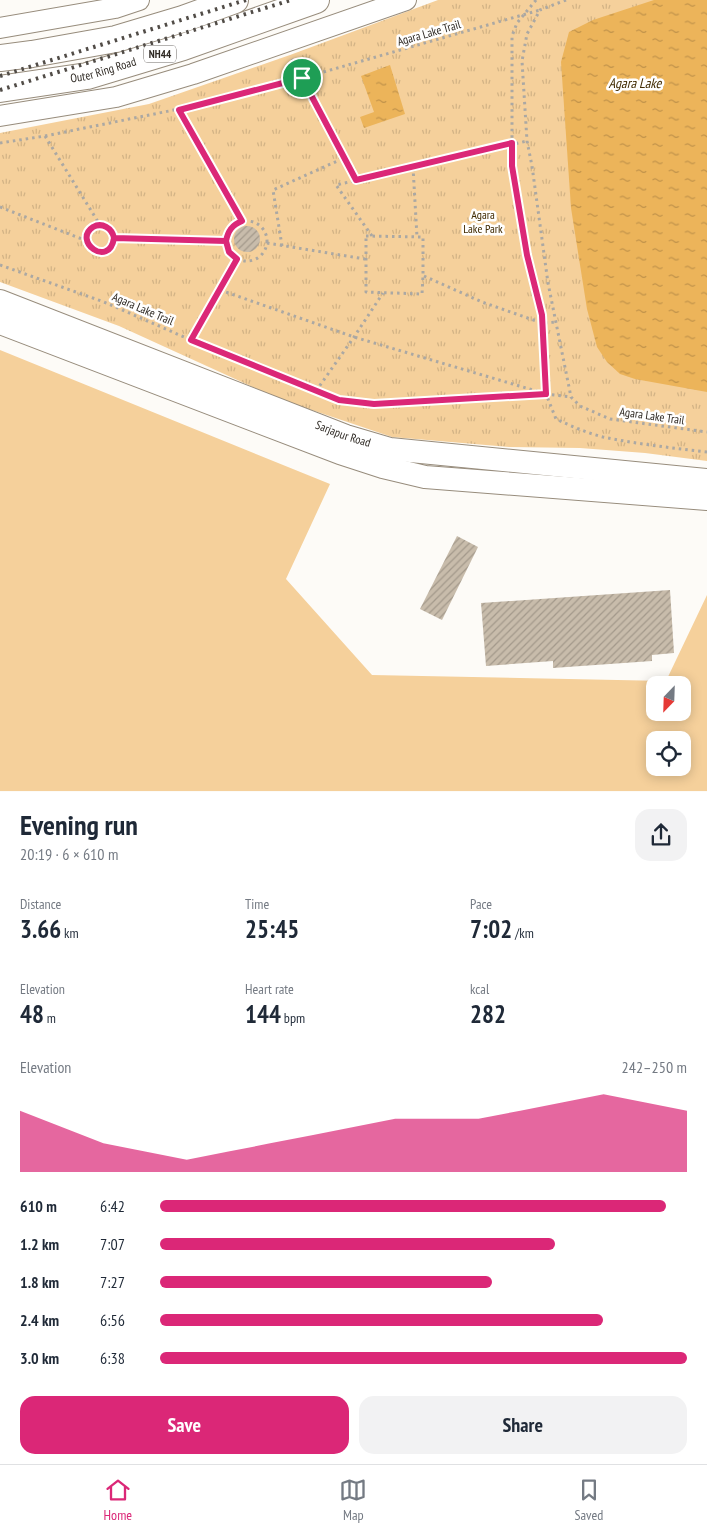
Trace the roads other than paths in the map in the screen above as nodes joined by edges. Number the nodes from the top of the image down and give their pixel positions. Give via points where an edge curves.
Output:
1 (140, 0) edge
2 (235, 0) edge
3 (316, 0) edge
4 (406, 0) edge
5 (0, 28) edge
6 (0, 58) edge
7 (0, 89) edge
8 (0, 116) edge
9 (0, 301) edge
10 (0, 323) edge
11 (707, 480) edge
12 (707, 499) edge

1 - 5 street via 115,8
2 - 6 highway, NH44 via 116,39
3 - 7 highway, Outer Ring Road / NH44 via 183,47 87,76
4 - 8 street via 193,74 116,97
9 - 11 main road, Sarjapur Road via 346,436 390,448
10 - 12 main road, Sarjapur Road via 383,467 425,477

